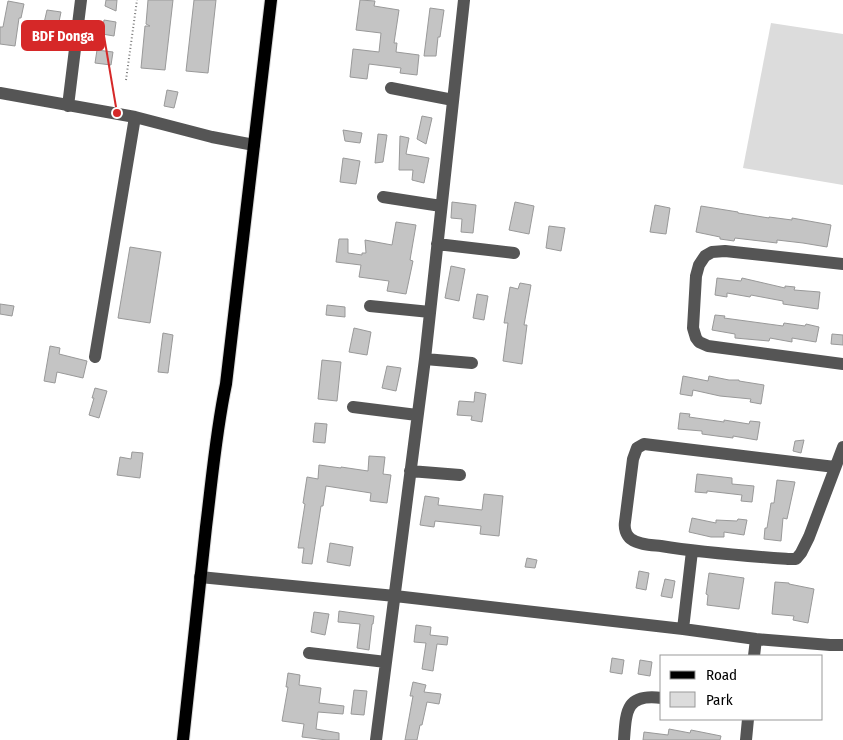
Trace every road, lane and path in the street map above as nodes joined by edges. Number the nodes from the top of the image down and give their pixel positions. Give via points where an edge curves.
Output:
1 (81, 0) edge
2 (137, 0) edge
3 (271, 0) edge
4 (464, 0) edge
5 (126, 80) dead end
6 (391, 88) dead end
7 (0, 93) edge
8 (453, 100) junction
9 (68, 106) junction
10 (135, 117) junction
11 (254, 145) junction
12 (383, 197) dead end
13 (441, 206) junction
14 (437, 244) junction
15 (514, 253) dead end
16 (843, 264) edge
17 (370, 306) dead end
18 (430, 312) junction
19 (95, 357) dead end
20 (424, 359) junction
21 (472, 363) dead end
22 (843, 364) edge
23 (352, 406) dead end
24 (417, 415) junction
25 (843, 447) edge
26 (835, 467) junction
27 (410, 471) junction
28 (460, 475) dead end
29 (692, 551) junction
30 (204, 577) junction
31 (395, 596) junction
32 (683, 629) junction
33 (756, 639) junction
34 (843, 644) edge
35 (309, 653) dead end
36 (754, 655) edge
37 (386, 662) junction
38 (660, 698) edge
39 (748, 720) edge
40 (183, 740) edge
41 (191, 740) edge
42 (376, 740) edge
43 (624, 740) edge
44 (746, 740) edge

1 - 9 street
2 - 5 path
3 - 11 main road
4 - 8 street
6 - 8 street
7 - 9 street
8 - 13 street
9 - 10 street
10 - 11 street
10 - 19 street
11 - 30 main road via 226,384 219,418
12 - 13 street
13 - 14 street
14 - 15 street
14 - 18 street
16 - 22 street via 712,252 702,259 697,270 693,328 699,342 708,346
17 - 18 street
18 - 20 street
20 - 21 street
20 - 24 street
23 - 24 street
24 - 27 street
25 - 26 street
26 - 29 street via 809,537 796,559
26 - 29 street via 648,444 638,446 625,522 629,538
27 - 28 street
27 - 31 street
29 - 32 street
30 - 31 street
30 - 40 main road
30 - 41 main road
31 - 32 street
31 - 37 street
32 - 33 street
33 - 34 street
33 - 36 street
35 - 37 street
37 - 42 street
38 - 43 street via 647,696 633,703 626,714
39 - 44 street

